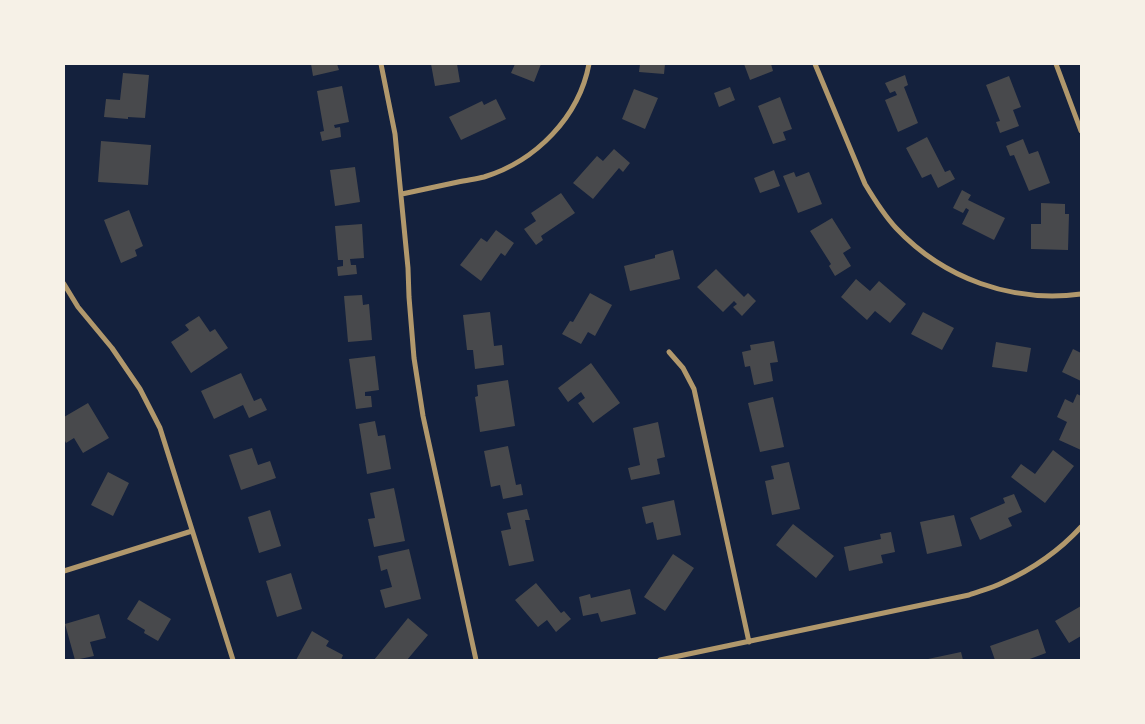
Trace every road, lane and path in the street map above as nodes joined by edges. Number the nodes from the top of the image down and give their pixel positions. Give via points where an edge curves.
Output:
1 (381, 64) edge
2 (589, 64) edge
3 (815, 64) edge
4 (1056, 64) edge
5 (1081, 131) edge
6 (402, 194) junction
7 (64, 284) edge
8 (1081, 294) edge
9 (668, 352) dead end
10 (1081, 527) edge
11 (192, 531) junction
12 (64, 571) edge
13 (749, 642) junction
14 (232, 660) edge
15 (476, 660) edge
16 (660, 660) edge

1 - 6 street via 395,134
2 - 6 street via 579,96 566,118 529,155 484,177
3 - 8 street via 865,184 896,227 920,250 947,269 977,283 1009,292 1038,296
4 - 5 street
6 - 15 street via 414,358 423,416
7 - 11 street via 140,389 160,428
9 - 13 street via 683,368 694,389
10 - 13 street via 1057,550 1028,569 969,595
11 - 12 street
11 - 14 street
13 - 16 street

